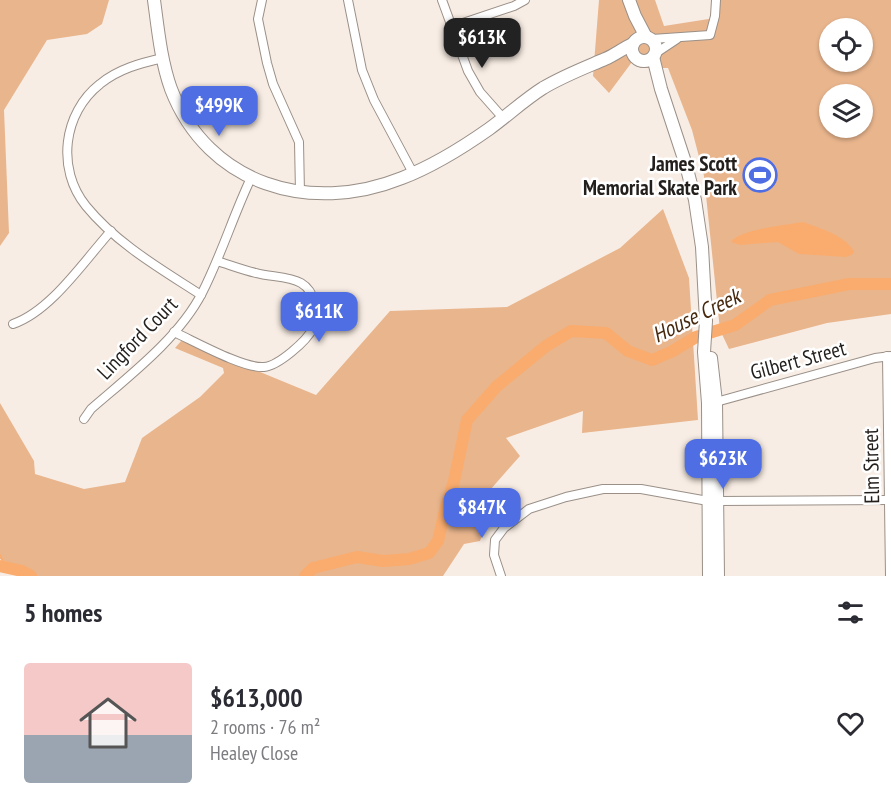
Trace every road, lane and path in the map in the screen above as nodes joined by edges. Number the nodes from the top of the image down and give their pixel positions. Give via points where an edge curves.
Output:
1 (154, 0) edge
2 (262, 0) edge
3 (348, 0) edge
4 (442, 0) edge
5 (525, 0) edge
6 (629, 0) edge
7 (716, 0) edge
8 (451, 27) junction
9 (680, 37) junction
10 (644, 48) junction
11 (163, 58) junction
12 (503, 118) junction
13 (413, 173) junction
14 (251, 178) junction
15 (300, 193) junction
16 (111, 231) junction
17 (217, 261) junction
18 (201, 295) junction
19 (13, 324) dead end
20 (174, 332) junction
21 (889, 356) edge
22 (712, 403) junction
23 (84, 419) dead end
24 (889, 500) junction
25 (713, 501) junction
26 (501, 576) edge
27 (710, 576) edge
28 (718, 576) edge
29 (890, 576) edge

1 - 11 main road
2 - 15 street via 258,20 267,63 299,142
3 - 13 street via 362,70
4 - 8 street
5 - 8 street
6 - 10 main road
7 - 9 street via 710,35
8 - 12 street via 480,92
9 - 10 street
9 - 10 street
10 - 12 main road via 574,71
10 - 22 main road via 681,148 695,200 702,247
11 - 14 main road via 171,88 194,131 210,150
11 - 16 street via 130,67 100,83 72,118 67,151 73,182 79,197
12 - 13 main road via 457,151
13 - 15 main road via 362,189
14 - 15 main road
14 - 17 street, Lingford Court
16 - 18 street via 150,263
16 - 19 street via 40,309
17 - 18 street, Lingford Court
17 - 20 street via 304,285 315,304 316,320 308,337 279,361 260,367
18 - 20 street, Lingford Court
20 - 23 street, Lingford Court
21 - 22 street, Gilbert Street
21 - 24 street, Elm Street
22 - 25 main road
24 - 25 street
24 - 29 street, Elm Street
25 - 26 street via 641,489 603,489 566,497 504,528 495,540 494,555
25 - 27 main road
25 - 28 main road

